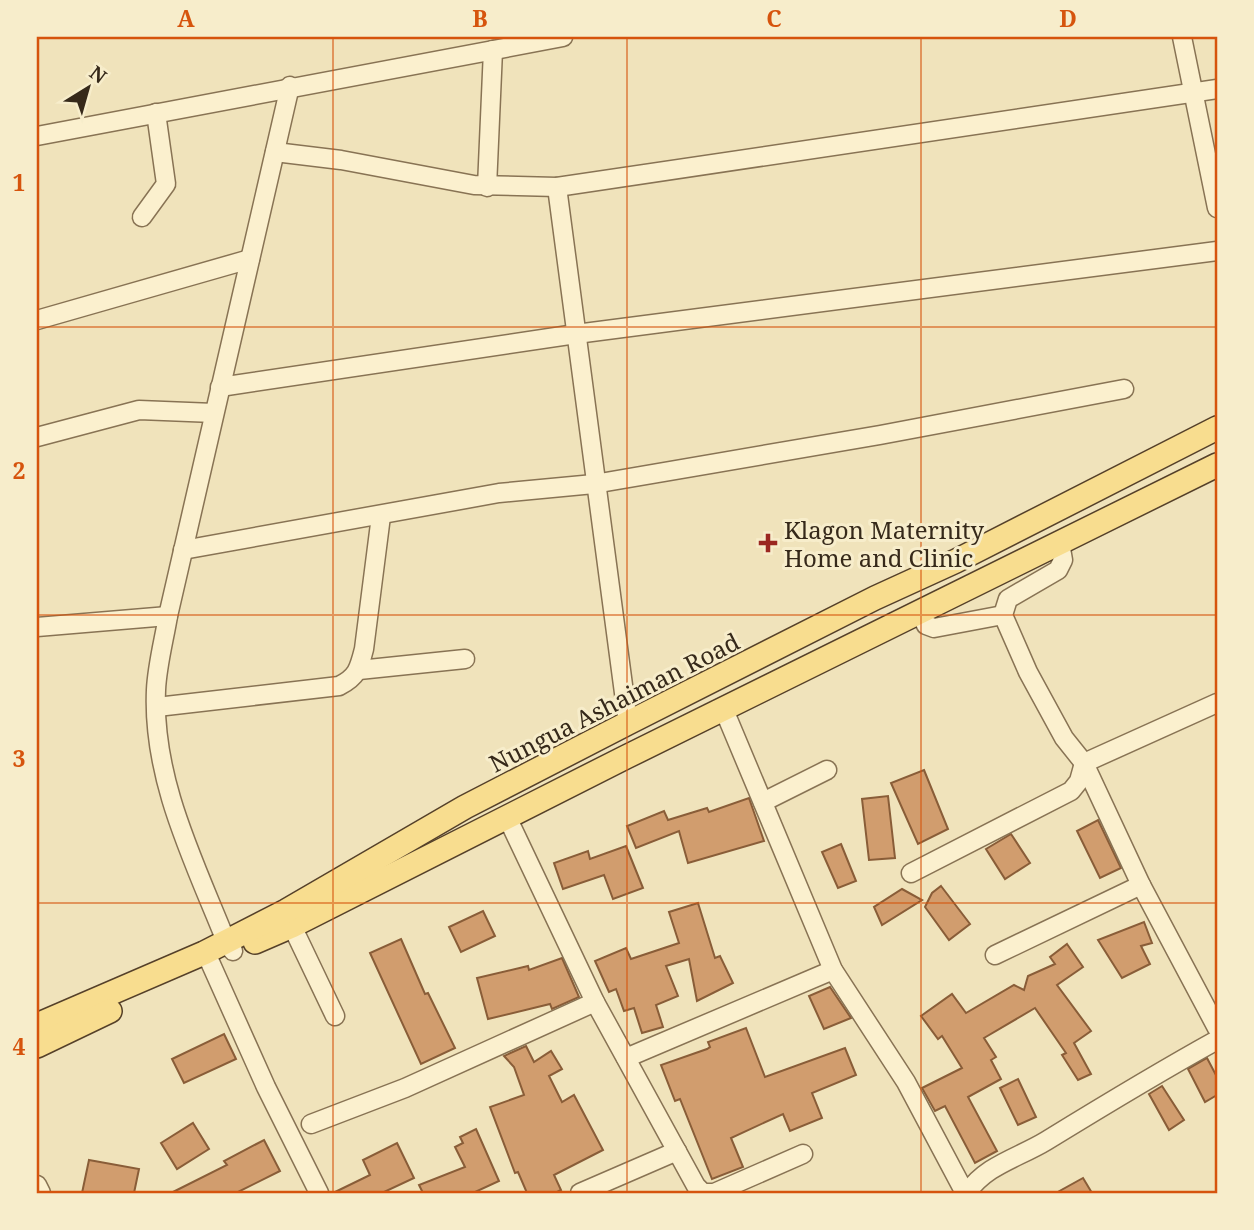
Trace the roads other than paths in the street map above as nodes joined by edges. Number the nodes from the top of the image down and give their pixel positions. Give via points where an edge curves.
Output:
1 (564, 37) edge
2 (1182, 37) edge
3 (493, 50) junction
4 (290, 86) junction
5 (1217, 89) edge
6 (1194, 94) junction
7 (156, 113) junction
8 (37, 136) edge
9 (275, 152) junction
10 (487, 187) junction
11 (556, 187) junction
12 (1217, 208) edge
13 (142, 217) dead end
14 (1217, 251) edge
15 (250, 259) junction
16 (37, 320) edge
17 (576, 334) junction
18 (220, 387) junction
19 (1124, 389) dead end
20 (214, 413) junction
21 (1217, 428) edge
22 (37, 437) edge
23 (1217, 465) edge
24 (594, 484) junction
25 (381, 516) junction
26 (1060, 543) junction
27 (183, 550) junction
28 (920, 611) junction
29 (1003, 615) junction
30 (168, 616) junction
31 (37, 627) edge
32 (465, 659) dead end
33 (359, 670) junction
34 (1217, 703) edge
35 (728, 707) junction
36 (157, 708) junction
37 (628, 723) junction
38 (1084, 763) junction
39 (827, 770) dead end
40 (763, 802) junction
41 (508, 819) junction
42 (911, 873) dead end
43 (1141, 885) junction
44 (292, 926) junction
45 (229, 946) junction
46 (995, 955) dead end
47 (210, 962) junction
48 (833, 970) junction
49 (595, 1002) junction
50 (335, 1016) dead end
51 (37, 1025) edge
52 (1217, 1028) edge
53 (37, 1046) edge
54 (625, 1058) junction
55 (311, 1124) dead end
56 (677, 1151) junction
57 (803, 1154) dead end
58 (37, 1185) edge
59 (311, 1190) edge
60 (41, 1193) edge
61 (580, 1193) edge
62 (966, 1193) edge

1 - 3 street
2 - 6 street
3 - 4 street
3 - 10 street
4 - 7 street
4 - 9 street
5 - 6 street
6 - 11 street
6 - 12 street
7 - 8 street
7 - 13 street via 166,184
9 - 10 street
9 - 15 street
10 - 11 street
11 - 17 street
14 - 17 street
15 - 16 street
15 - 18 street
17 - 18 street
17 - 24 street
18 - 20 street
19 - 24 street
20 - 22 street via 139,410
20 - 27 street
21 - 37 main road, Nungua Ashaiman Road
23 - 26 main road, Nungua Ashaiman Road
24 - 25 street via 499,494
24 - 37 street
25 - 27 street
25 - 33 street
26 - 28 main road, Nungua Ashaiman Road
26 - 29 street via 1063,560 1058,569 1008,599
27 - 30 street
28 - 29 street via 926,625 934,628
28 - 35 main road, Nungua Ashaiman Road
29 - 38 street via 1064,738
30 - 31 street
30 - 36 street
32 - 33 street
33 - 36 street via 339,686
34 - 38 street
35 - 40 street via 727,717
35 - 41 main road, Nungua Ashaiman Road
36 - 45 street via 159,748 170,797
37 - 45 main road, Nungua Ashaiman Road via 465,807
38 - 42 street via 1071,791
38 - 43 street
39 - 40 street
40 - 48 street
41 - 44 main road, Nungua Ashaiman Road
41 - 49 street
43 - 46 street
43 - 52 street
44 - 45 main road, Nungua Ashaiman Road
44 - 50 street
45 - 47 main road, Nungua Ashaiman Road
45 - 51 main road, Nungua Ashaiman Road
47 - 53 main road, Nungua Ashaiman Road
47 - 59 street
48 - 54 street
48 - 62 street via 906,1082
49 - 54 street
49 - 55 street via 405,1088
52 - 62 street via 1043,1143 977,1178
54 - 56 street
56 - 57 street via 703,1193 714,1193
56 - 61 street
58 - 60 street

